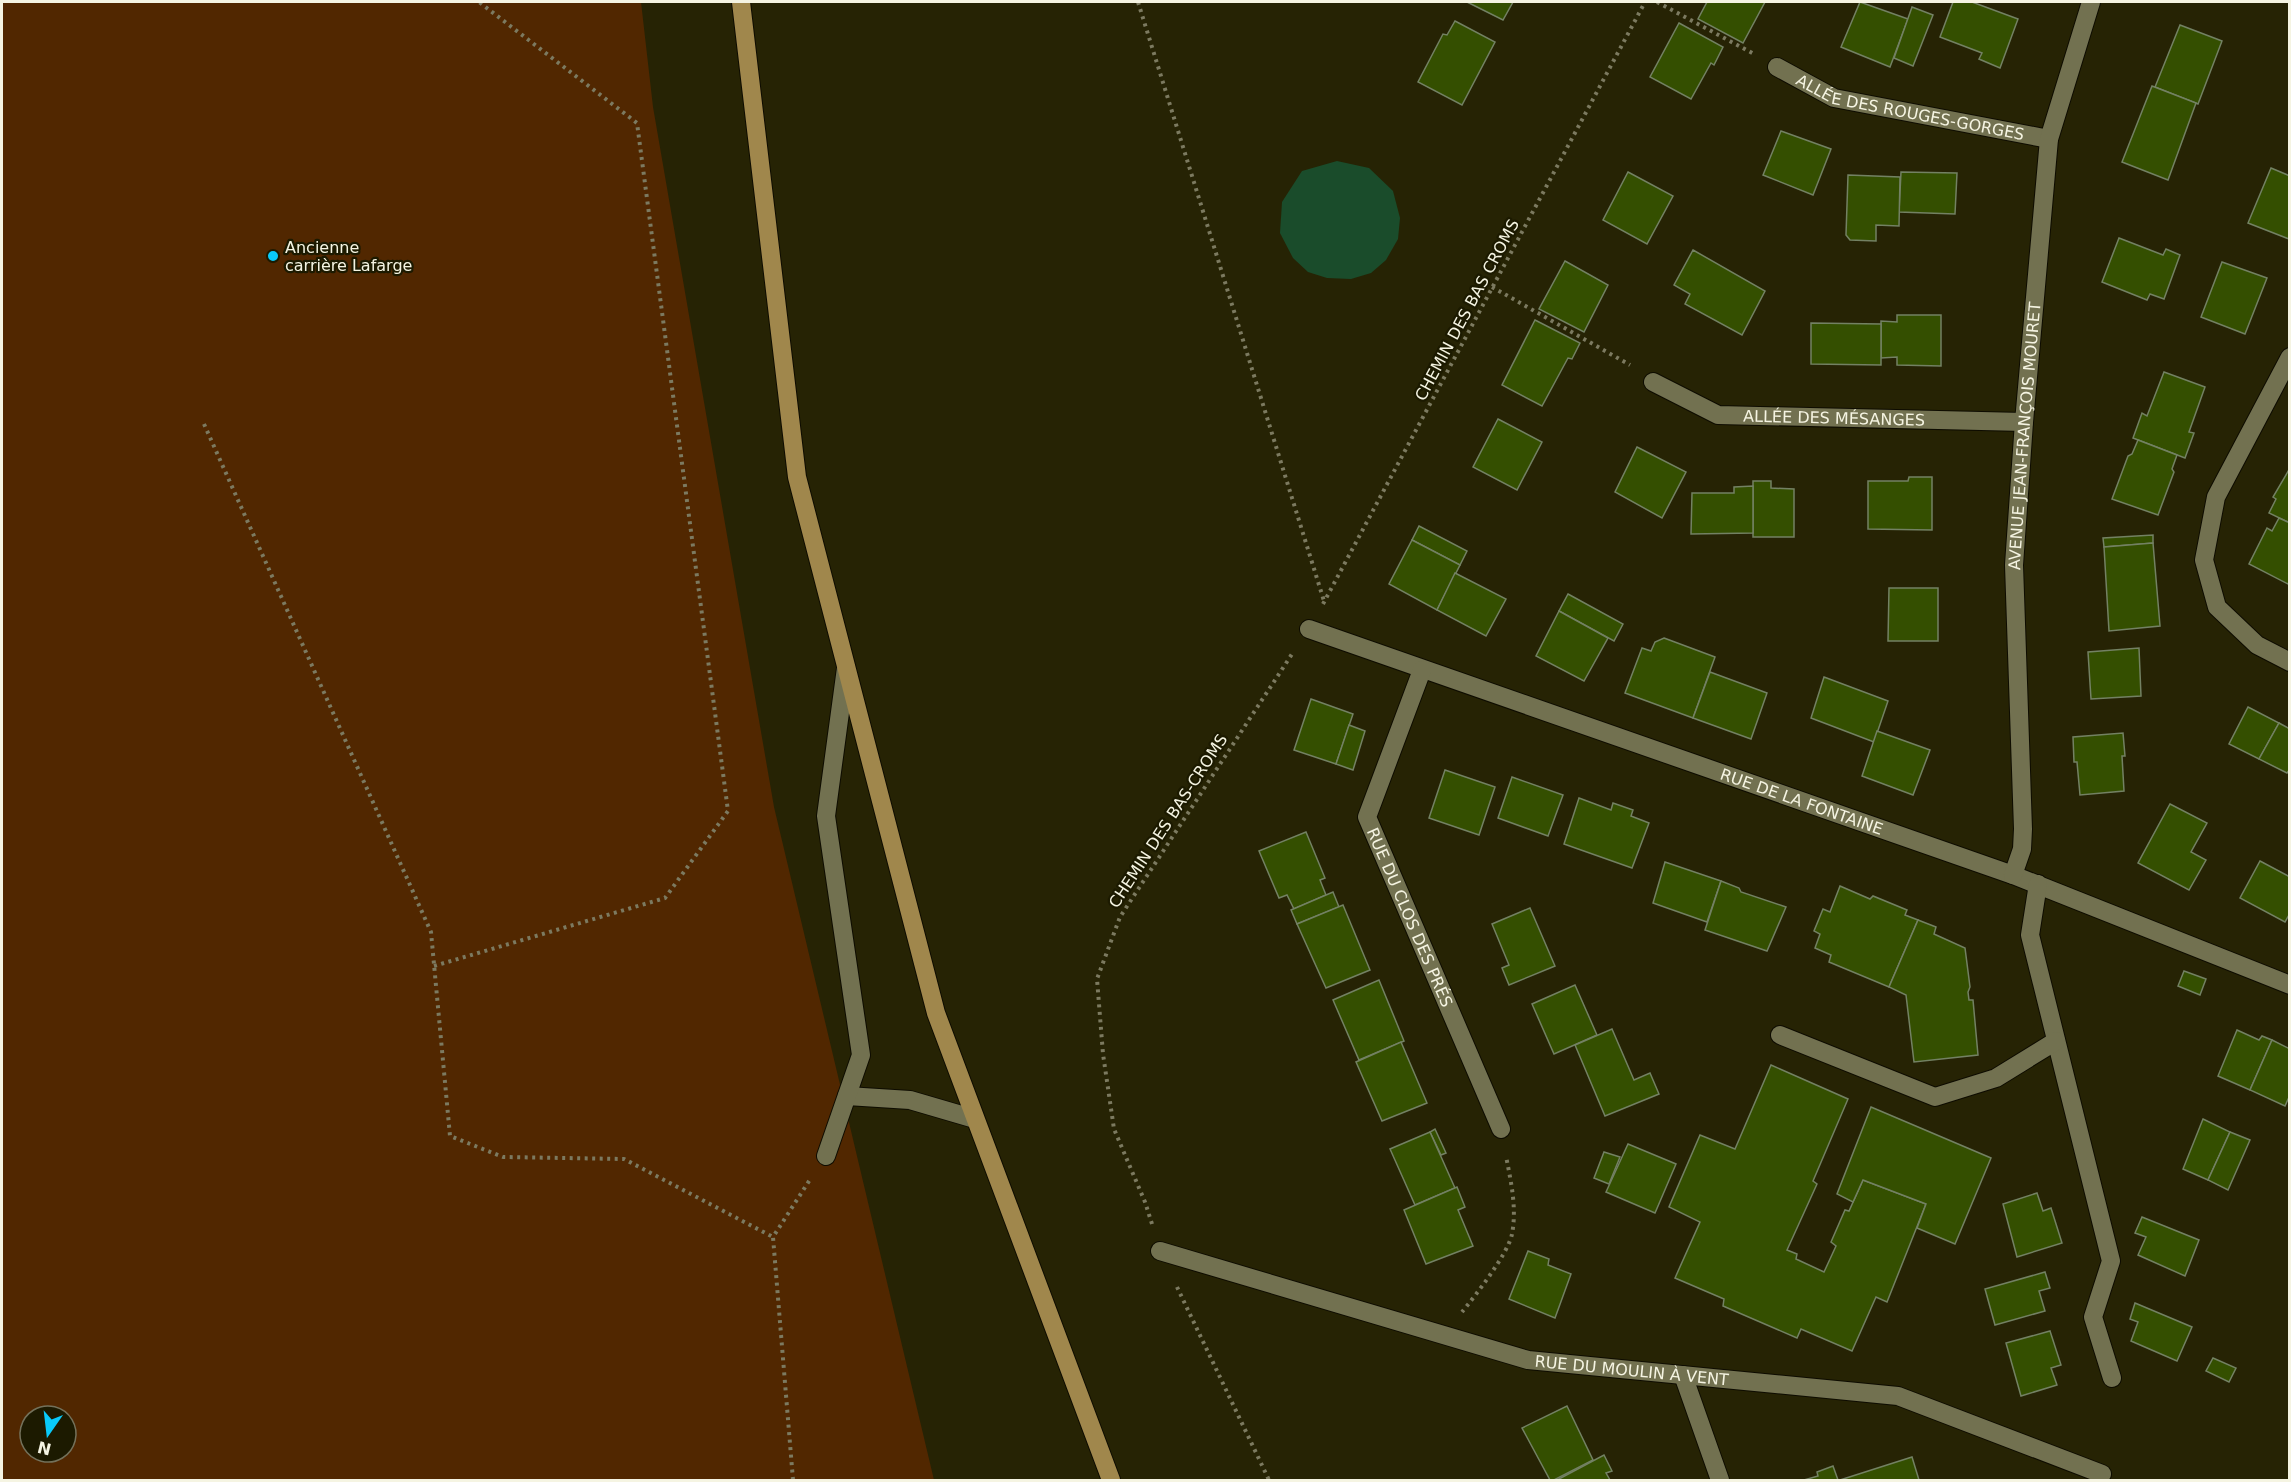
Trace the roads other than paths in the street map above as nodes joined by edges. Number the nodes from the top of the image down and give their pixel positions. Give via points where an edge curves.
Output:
1 (741, 2) edge
2 (2091, 2) edge
3 (1777, 67) road end
4 (2049, 139) junction
5 (2289, 357) edge
6 (1653, 382) road end
7 (2024, 422) junction
8 (1309, 629) road end
9 (2289, 662) edge
10 (846, 668) junction
11 (1422, 670) junction
12 (2013, 875) junction
13 (2038, 885) junction
14 (2289, 985) edge
15 (1780, 1035) dead end
16 (2056, 1041) junction
17 (847, 1096) junction
18 (975, 1119) junction
19 (1501, 1129) road end
20 (826, 1156) road end
21 (1160, 1251) road end
22 (1683, 1375) junction
23 (2112, 1378) dead end
24 (2102, 1474) dead end
25 (1111, 1480) edge
26 (1720, 1480) edge

1 - 10 main road via 797,477
2 - 4 street, AVENUE JEAN-FRANÇOIS MOURET
3 - 4 street, ALLÉE DES ROUGES-GORGES via 1834,98
4 - 7 street, AVENUE JEAN-FRANÇOIS MOURET
5 - 9 street via 2216,497 2204,560 2217,607 2257,645
6 - 7 street, ALLÉE DES MÉSANGES via 1718,416
7 - 12 street, AVENUE JEAN-FRANÇOIS MOURET via 2014,564 2023,829 2022,849
8 - 11 street, RUE DE LA FONTAINE
10 - 17 street via 826,816 861,1055
10 - 18 main road via 936,1013
11 - 12 street, RUE DE LA FONTAINE
11 - 19 street, RUE DU CLOS DES PRÉS via 1367,817
12 - 13 street, RUE DE LA FONTAINE
13 - 14 street, RUE DE LA FONTAINE
13 - 16 street via 2030,935
15 - 16 street via 1935,1098 1996,1078
16 - 23 street via 2111,1261 2093,1317
17 - 18 street via 910,1100
17 - 20 street
18 - 25 main road
21 - 22 street, RUE DU MOULIN À VENT via 1528,1360
22 - 24 street, RUE DU MOULIN À VENT via 1898,1396
22 - 26 street

